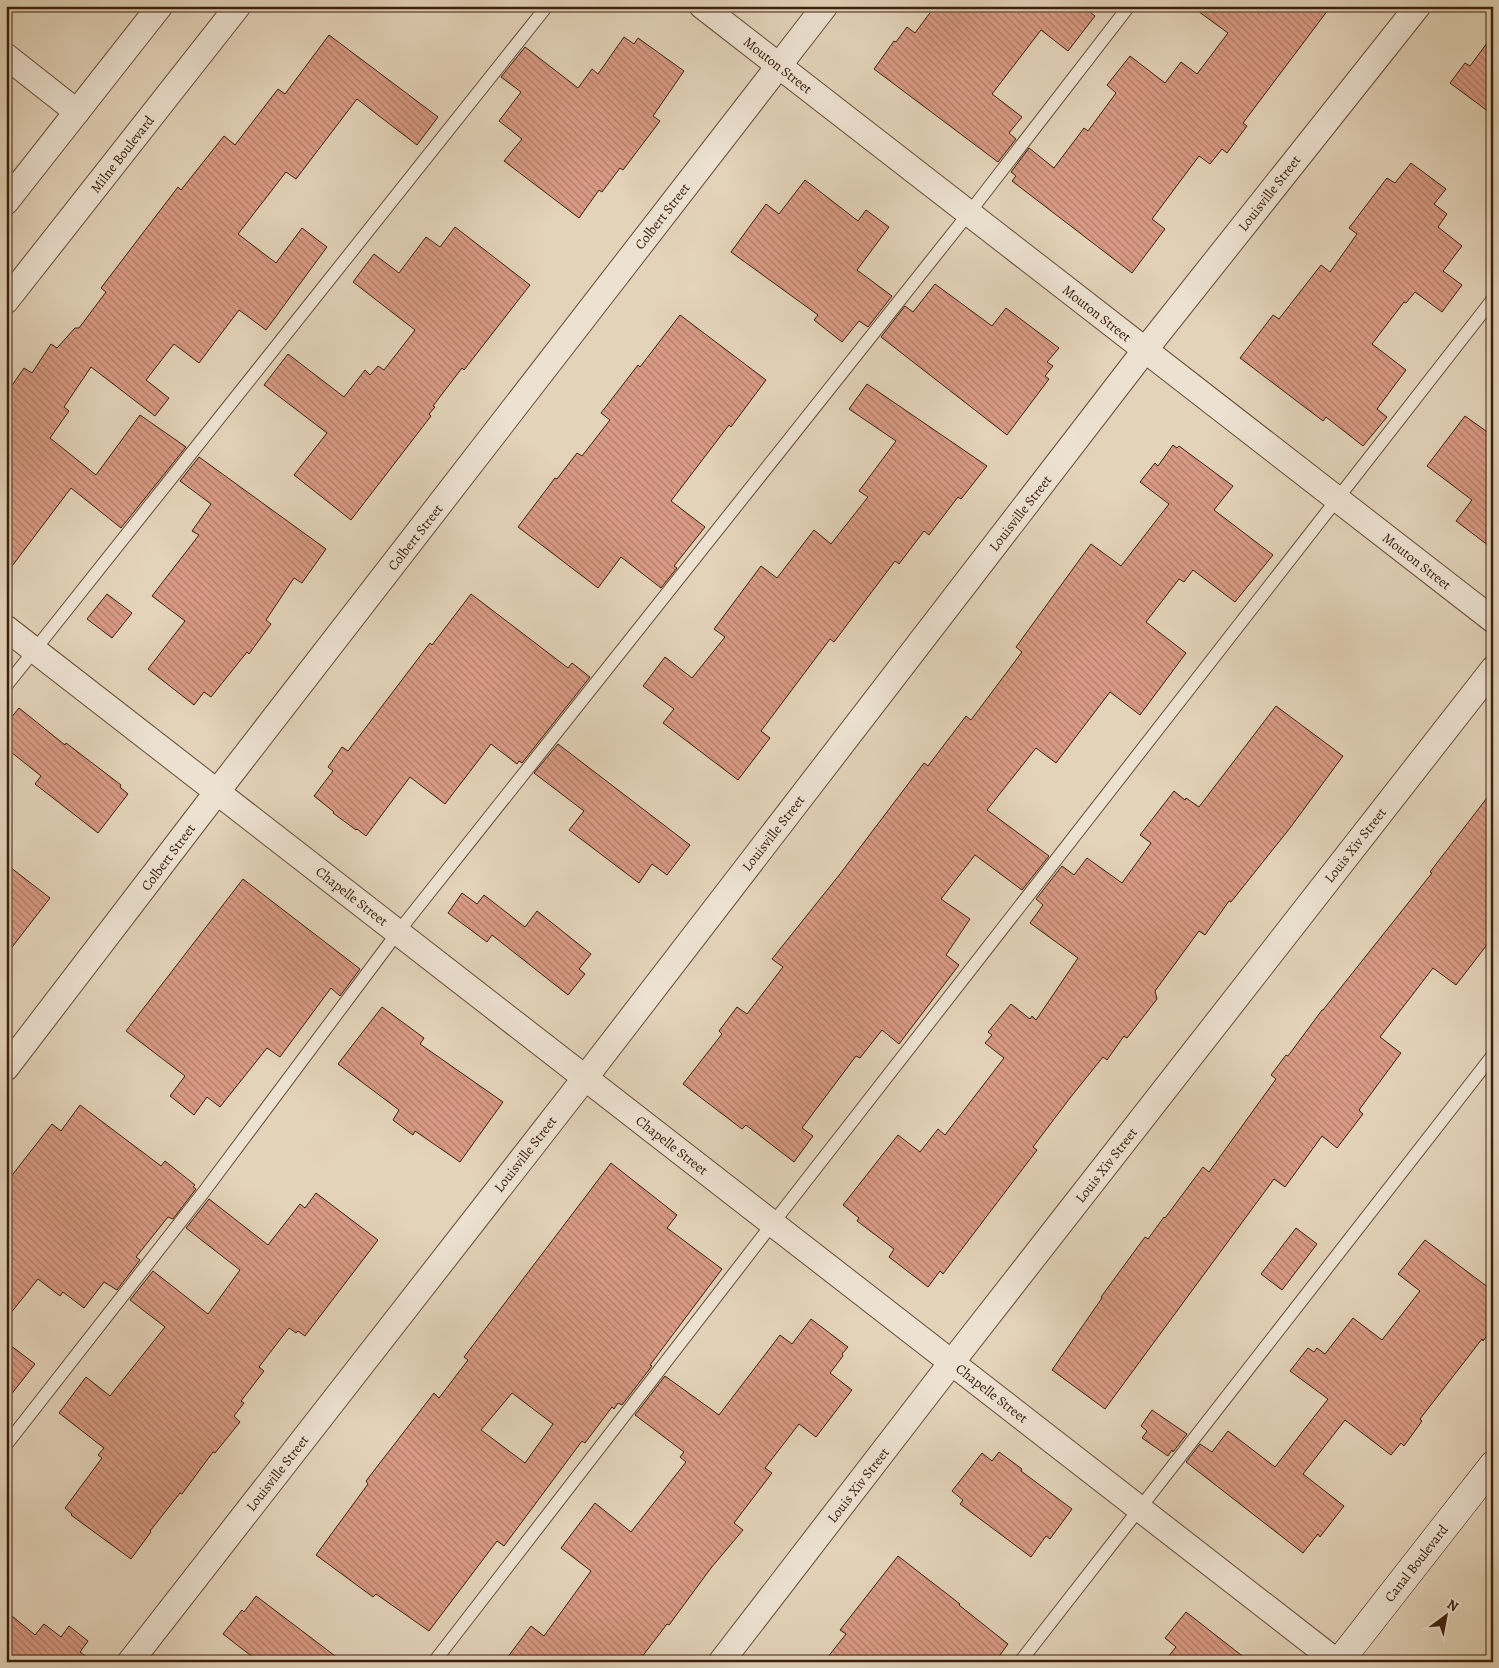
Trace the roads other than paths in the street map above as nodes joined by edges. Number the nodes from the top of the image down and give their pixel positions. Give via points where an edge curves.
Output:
1 (160, 6) edge
2 (238, 6) edge
3 (547, 6) edge
4 (702, 6) edge
5 (825, 6) edge
6 (1129, 6) edge
7 (1418, 6) edge
8 (6, 56) edge
9 (779, 66) junction
10 (77, 112) junction
11 (6, 202) edge
12 (969, 213) junction
13 (1493, 299) edge
14 (6, 301) edge
15 (1145, 350) junction
16 (1336, 498) junction
17 (1493, 620) edge
18 (6, 628) edge
19 (34, 650) junction
20 (1493, 669) edge
21 (6, 686) edge
22 (217, 792) junction
23 (398, 932) junction
24 (1493, 1055) edge
25 (6, 1068) edge
26 (585, 1078) junction
27 (773, 1223) junction
28 (952, 1362) junction
29 (6, 1445) edge
30 (1493, 1465) edge
31 (1139, 1507) junction
32 (130, 1662) edge
33 (434, 1662) edge
34 (721, 1662) edge
35 (1020, 1662) edge
36 (1338, 1662) edge

1 - 10 street
2 - 14 street, Milne Boulevard
3 - 19 lane
4 - 9 street, Mouton Street
5 - 9 street, Colbert Street
6 - 12 lane
7 - 15 street, Louisville Street
8 - 10 street
9 - 12 street, Mouton Street
9 - 22 street, Colbert Street
10 - 11 street
12 - 15 street, Mouton Street
12 - 23 lane
13 - 16 lane
15 - 16 street, Mouton Street
15 - 26 street, Louisville Street
16 - 17 street, Mouton Street
16 - 27 lane
18 - 19 street, Chapelle Street
19 - 21 lane
19 - 22 street, Chapelle Street
20 - 28 street, Louis Xiv Street
22 - 23 street, Chapelle Street
22 - 25 street, Colbert Street
23 - 26 street, Chapelle Street
23 - 29 lane via 203,1193
24 - 31 lane
26 - 27 street, Chapelle Street
26 - 32 street, Louisville Street
27 - 28 street, Chapelle Street
27 - 33 lane
28 - 31 street, Chapelle Street
28 - 34 street, Louis Xiv Street
30 - 36 main road, Canal Boulevard
31 - 35 lane
31 - 36 street, Chapelle Street

